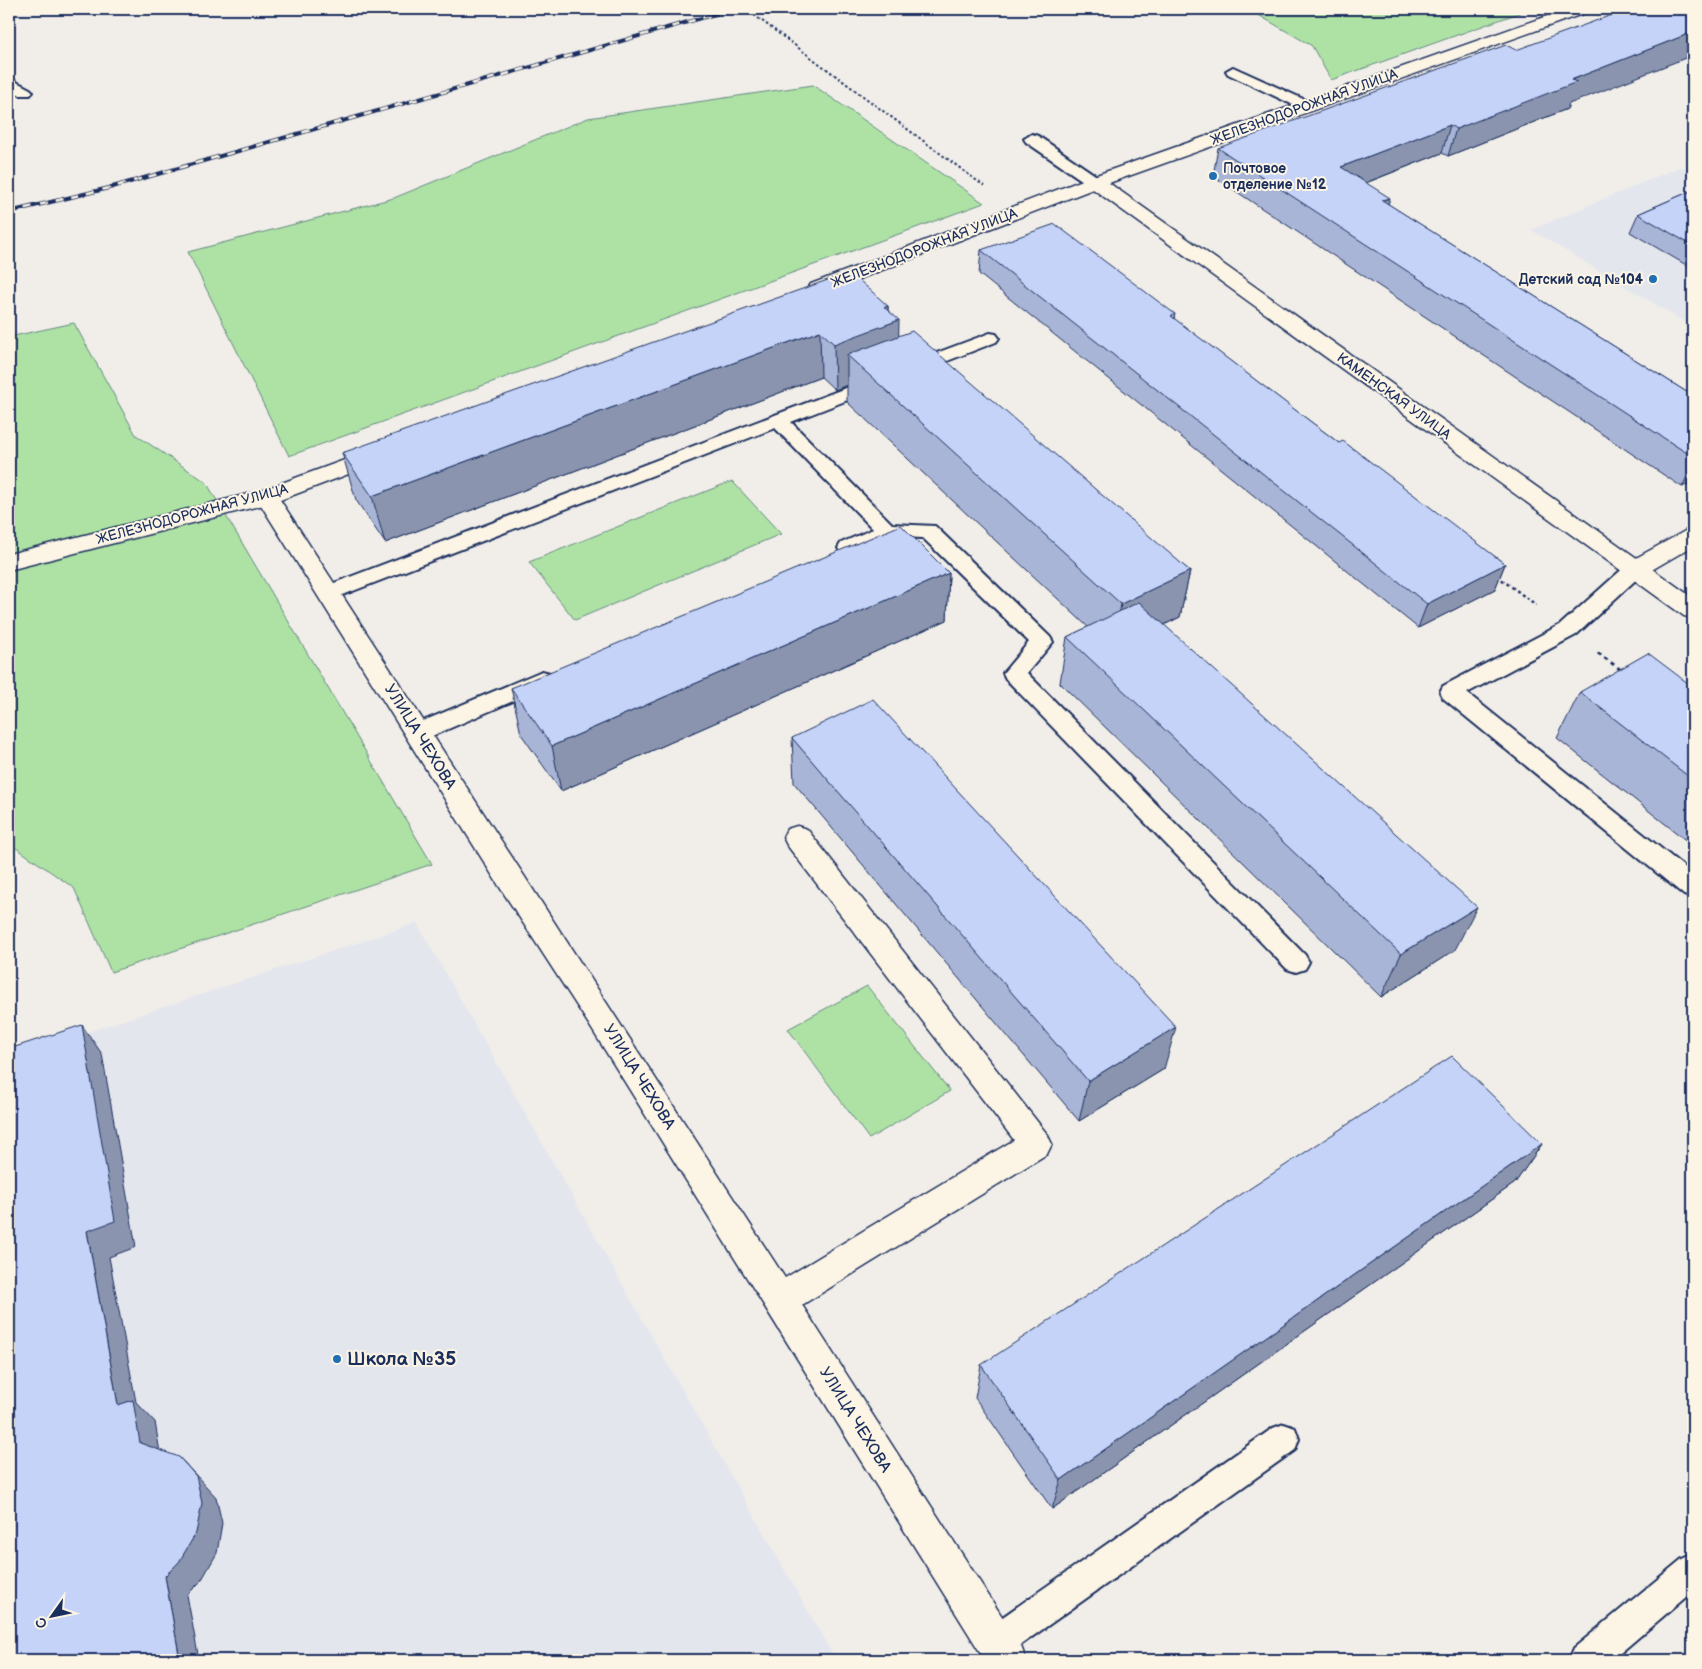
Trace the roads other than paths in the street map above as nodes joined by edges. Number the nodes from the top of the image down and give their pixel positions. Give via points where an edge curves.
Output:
1 (1582, 9) edge
2 (1233, 72) dead end
3 (9, 82) edge
4 (26, 92) dead end
5 (1307, 106) junction
6 (1032, 139) dead end
7 (1095, 182) junction
8 (796, 296) edge
9 (990, 338) dead end
10 (778, 420) junction
11 (397, 448) edge
12 (267, 497) junction
13 (887, 531) junction
14 (1693, 536) edge
15 (833, 554) edge
16 (9, 562) edge
17 (1635, 569) junction
18 (328, 593) junction
19 (1693, 610) edge
20 (562, 671) edge
21 (418, 733) junction
22 (797, 837) dead end
23 (1693, 888) edge
24 (1296, 962) dead end
25 (779, 1300) junction
26 (1284, 1439) dead end
27 (1693, 1570) edge
28 (1002, 1651) edge
29 (1586, 1660) edge

1 - 5 street, ЖЕЛЕЗНОДОРОЖНАЯ УЛИЦА
2 - 5 lane
3 - 4 lane
5 - 7 street, ЖЕЛЕЗНОДОРОЖНАЯ УЛИЦА
6 - 7 lane
7 - 8 street, ЖЕЛЕЗНОДОРОЖНАЯ УЛИЦА
7 - 17 street, КАМЕНСКАЯ УЛИЦА
9 - 10 lane
10 - 13 lane
10 - 18 lane
11 - 12 street, ЖЕЛЕЗНОДОРОЖНАЯ УЛИЦА
12 - 16 street, ЖЕЛЕЗНОДОРОЖНАЯ УЛИЦА
12 - 18 street, УЛИЦА ЧЕХОВА
13 - 15 lane
13 - 24 lane via 928,531 1042,642 1014,673
14 - 17 street
17 - 19 street, КАМЕНСКАЯ УЛИЦА
17 - 23 lane via 1568,630 1451,692
18 - 21 street, УЛИЦА ЧЕХОВА
20 - 21 lane
21 - 25 street, УЛИЦА ЧЕХОВА
22 - 25 street via 1036,1144
25 - 28 street, УЛИЦА ЧЕХОВА
26 - 28 lane
27 - 29 lane

